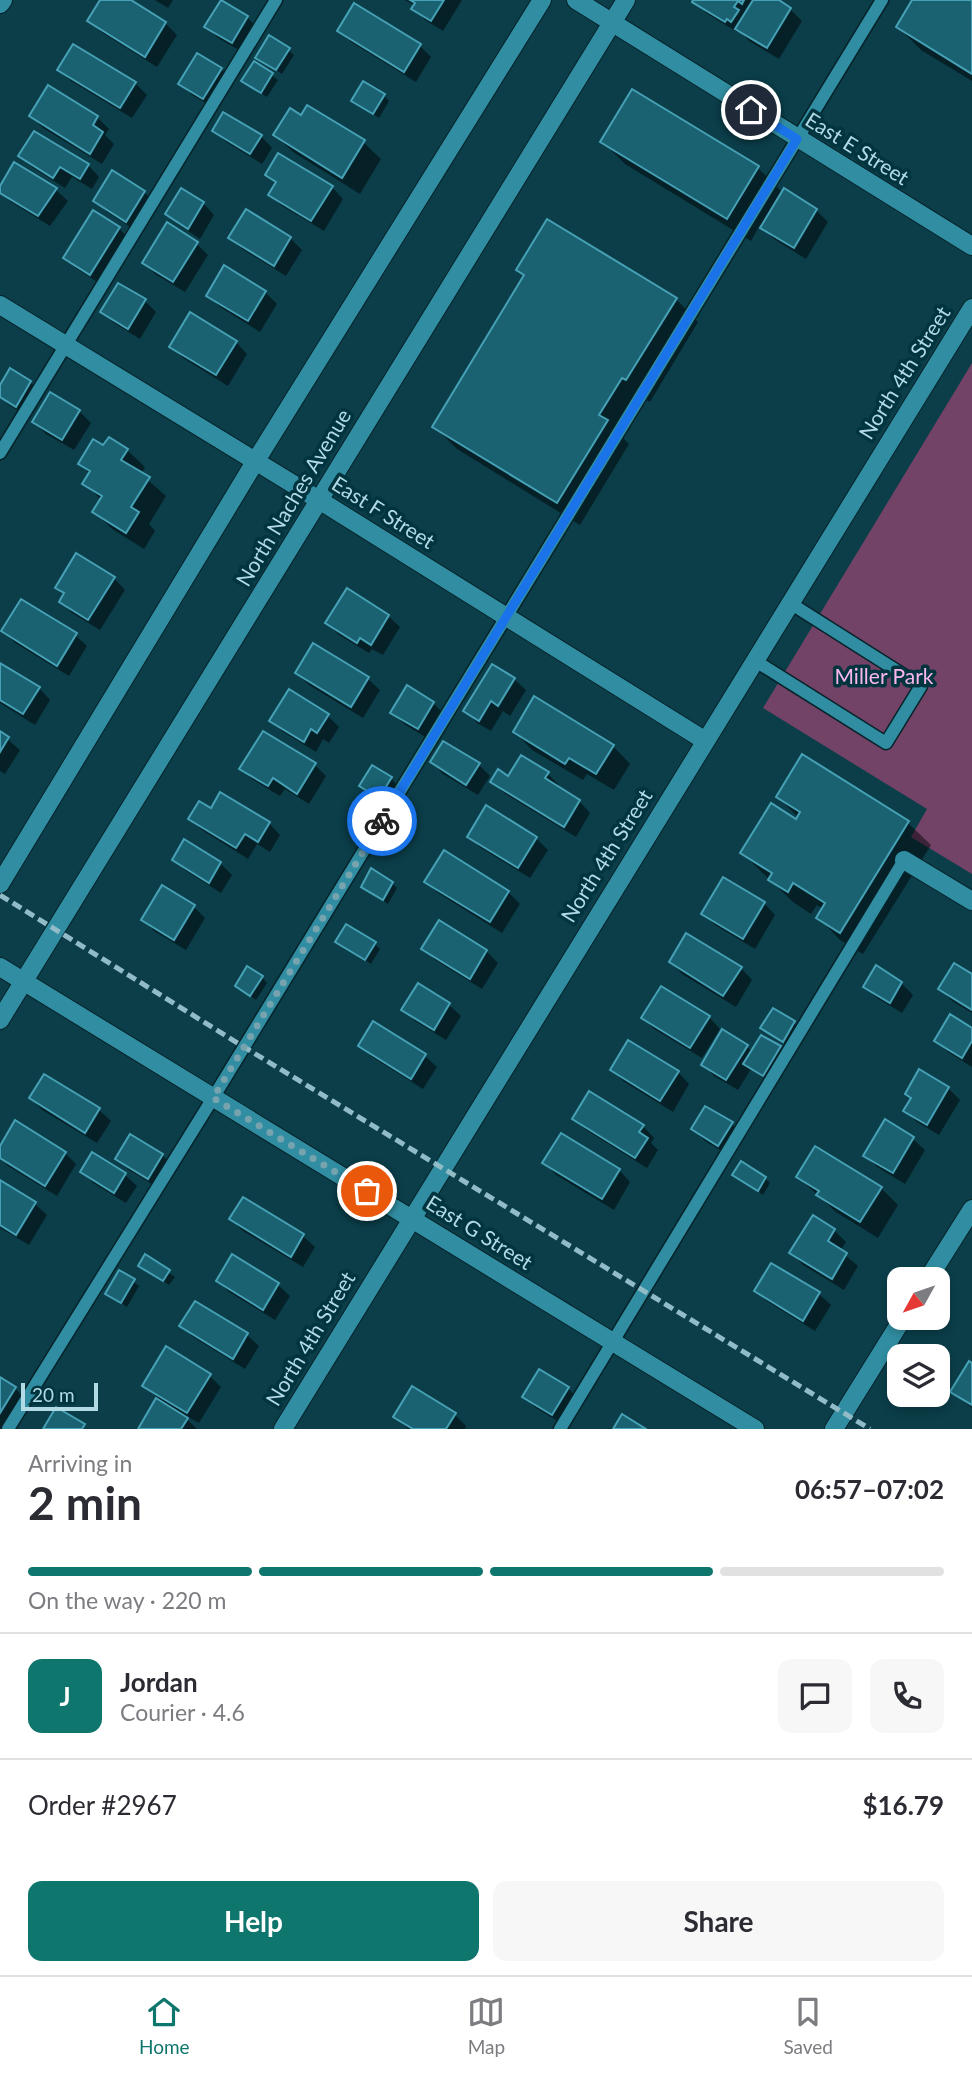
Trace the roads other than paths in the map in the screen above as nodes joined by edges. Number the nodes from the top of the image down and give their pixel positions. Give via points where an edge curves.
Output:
1 (276, 0) edge
2 (541, 0) edge
3 (576, 0) edge
4 (626, 0) edge
5 (882, 0) edge
6 (612, 23) junction
7 (797, 139) junction
8 (972, 246) edge
9 (0, 305) edge
10 (972, 308) edge
11 (66, 346) junction
12 (0, 453) edge
13 (255, 462) junction
14 (319, 500) junction
15 (789, 603) junction
16 (507, 617) junction
17 (754, 660) junction
18 (704, 740) junction
19 (904, 860) joint
20 (0, 884) edge
21 (972, 901) edge
22 (0, 967) edge
23 (23, 982) junction
24 (0, 1020) edge
25 (213, 1098) junction
26 (972, 1209) edge
27 (411, 1218) junction
28 (936, 1267) edge
29 (896, 1330) edge
30 (612, 1343) junction
31 (8, 1429) edge
32 (283, 1429) edge
33 (560, 1429) edge
34 (755, 1429) edge
35 (834, 1429) edge

1 - 11 lane
2 - 13 street
3 - 6 street, East E Street
4 - 6 street, North Naches Avenue
5 - 7 lane
6 - 7 street, East E Street
6 - 14 street, North Naches Avenue
7 - 8 street, East E Street
7 - 16 lane
9 - 11 street, East F Street
10 - 15 street, North 4th Street
11 - 12 lane
11 - 13 street, East F Street
13 - 14 street, East F Street
13 - 20 street
14 - 16 street, East F Street
14 - 23 street, North Naches Avenue
15 - 17 street, North 4th Street
15 - 17 lane via 921,686 893,732 886,743
16 - 18 street, East F Street
16 - 25 lane
17 - 18 street, North 4th Street
18 - 27 street, North 4th Street
19 - 21 street
19 - 30 lane
22 - 23 street, East G Street
23 - 24 street, North Naches Avenue
23 - 25 street, East G Street
25 - 27 street, East G Street
25 - 31 lane
26 - 28 street
27 - 30 street, East G Street
27 - 32 street, North 4th Street
29 - 35 street
30 - 33 lane
30 - 34 street, East G Street

